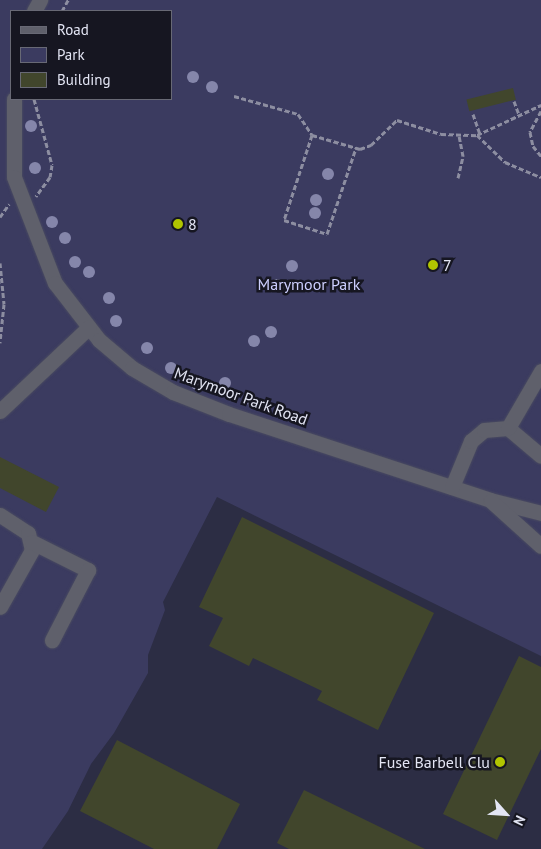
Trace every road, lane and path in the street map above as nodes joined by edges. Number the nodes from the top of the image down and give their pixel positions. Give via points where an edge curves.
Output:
1 (234, 96) dead end
2 (14, 100) edge
3 (34, 100) edge
4 (514, 101) dead end
5 (541, 105) edge
6 (541, 111) edge
7 (473, 114) dead end
8 (519, 115) junction
9 (479, 134) junction
10 (312, 135) junction
11 (459, 136) junction
12 (356, 148) junction
13 (541, 156) edge
14 (541, 177) edge
15 (458, 178) dead end
16 (7, 179) edge
17 (31, 198) dead end
18 (14, 203) dead end
19 (0, 217) edge
20 (0, 263) edge
21 (89, 327) junction
22 (0, 343) edge
23 (541, 371) edge
24 (0, 411) edge
25 (508, 428) junction
26 (541, 456) edge
27 (452, 487) junction
28 (490, 500) junction
29 (541, 512) edge
30 (0, 515) edge
31 (32, 542) junction
32 (541, 546) edge
33 (0, 607) edge
34 (52, 640) dead end

1 - 10 path via 298,114
2 - 16 street, Marymoor Park Road
3 - 17 path via 52,164 43,191
4 - 8 path
5 - 8 path
6 - 13 path via 530,132 532,146
7 - 9 path
8 - 9 path
9 - 11 path
9 - 14 path via 505,162
10 - 12 path
10 - 12 path via 284,220 327,234
11 - 12 path via 397,120 371,145
11 - 15 path via 463,156
16 - 21 street, Marymoor Park Road via 55,283
18 - 19 path via 4,206
20 - 22 path via 4,304
21 - 24 street
21 - 27 street, Marymoor Park Road via 132,368 173,392
23 - 25 street
25 - 26 street
25 - 27 street via 484,430 471,441
27 - 28 street, Marymoor Park Road
28 - 29 street, Marymoor Park Road
28 - 32 street, Marymoor Park Road
30 - 31 street via 19,524
31 - 33 street via 32,550
31 - 34 street via 88,570

